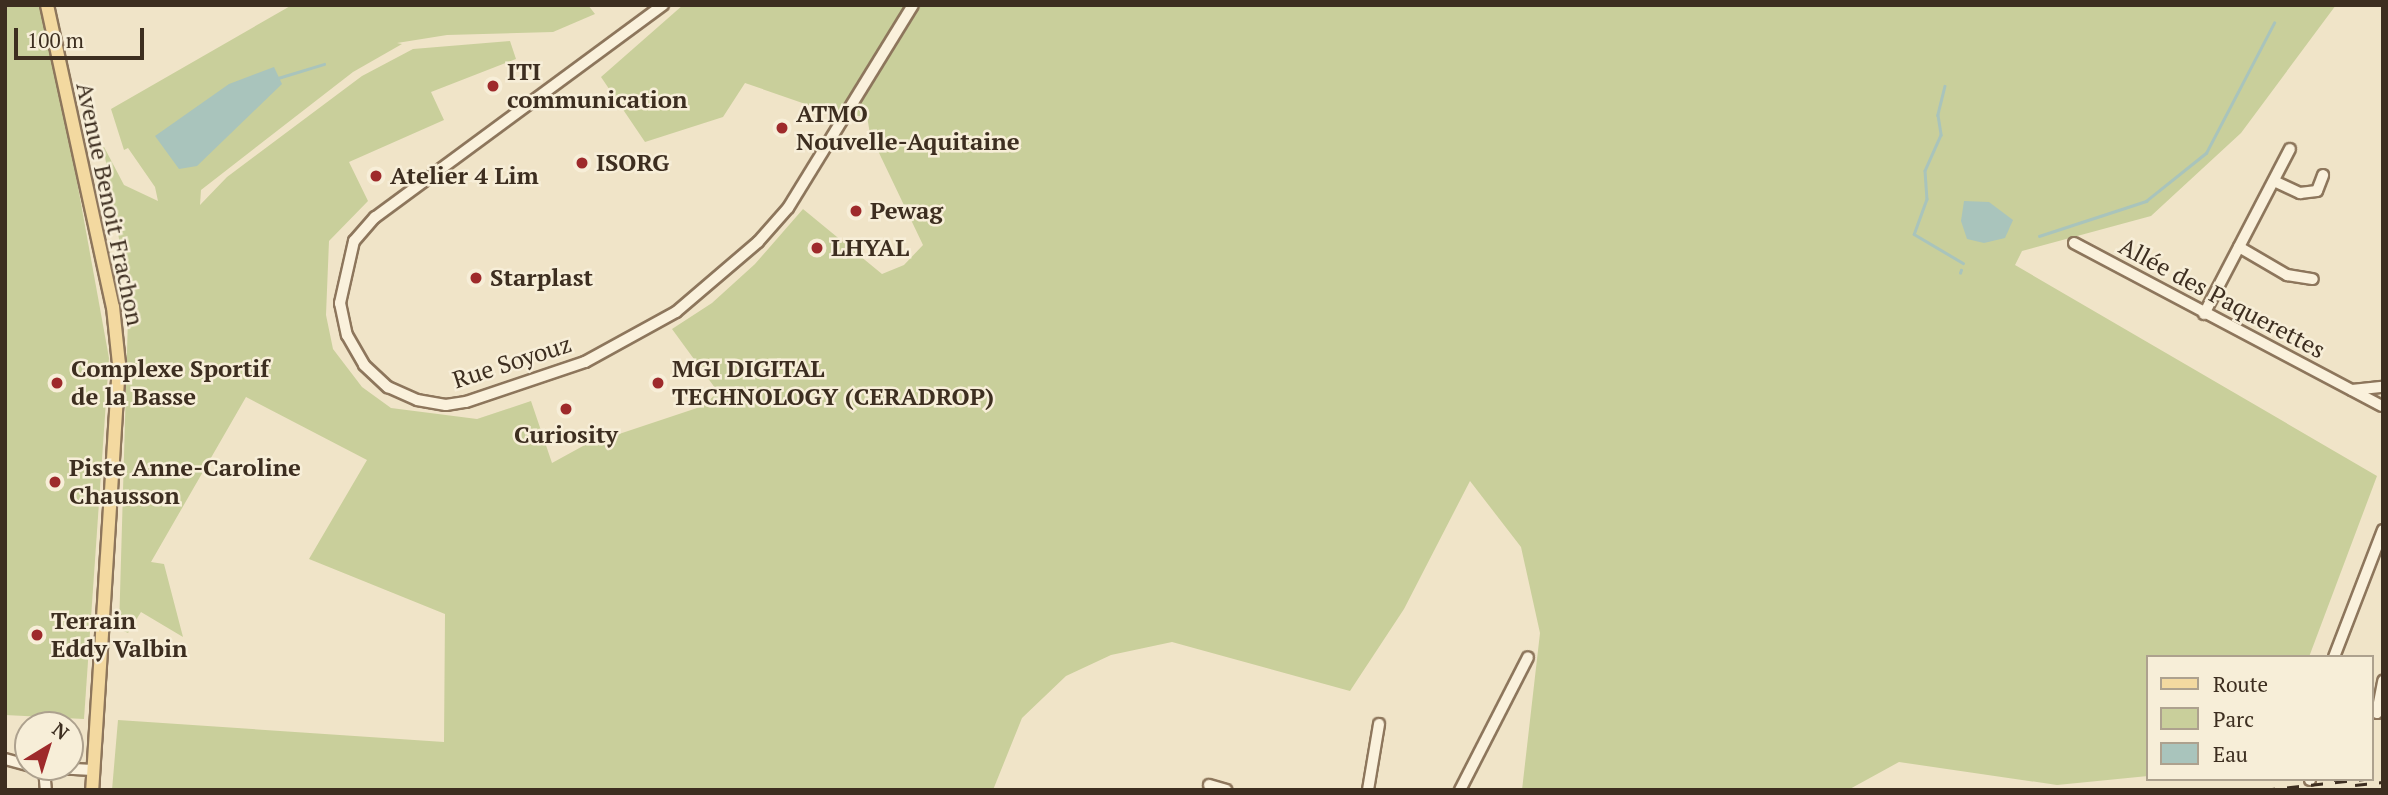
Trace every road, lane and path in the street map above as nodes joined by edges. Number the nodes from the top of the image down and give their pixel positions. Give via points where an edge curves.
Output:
1 (663, 5) edge
2 (913, 5) edge
3 (49, 6) edge
4 (2290, 149) dead end
5 (2323, 175) dead end
6 (2274, 180) junction
7 (2074, 243) dead end
8 (2239, 247) junction
9 (2313, 279) dead end
10 (2204, 314) junction
11 (2383, 388) edge
12 (2350, 390) junction
13 (2382, 407) edge
14 (2383, 530) edge
15 (2335, 655) edge
16 (1528, 657) dead end
17 (2383, 681) edge
18 (2377, 713) dead end
19 (1380, 724) dead end
20 (84, 770) edge
21 (93, 770) junction
22 (1209, 785) dead end
23 (92, 790) edge
24 (1226, 790) edge
25 (1368, 790) edge
26 (1460, 790) edge

1 - 2 street, Rue Soyouz via 375,217 354,241 340,303 346,335 364,365 388,387 416,400 446,405 466,402 585,362 676,312 758,242 788,208
3 - 21 main road, Avenue Benoit Frachon via 113,307 119,364
4 - 6 street
5 - 6 street via 2317,191 2308,192
6 - 8 street
7 - 10 street, Allée des Paquerettes
8 - 9 street via 2287,275
8 - 10 street
10 - 12 street, Allée des Paquerettes
11 - 12 street
11 - 13 street
12 - 13 street, Allée des Paquerettes
14 - 15 street
16 - 26 street
17 - 18 street
19 - 25 street
20 - 21 street
21 - 23 main road, Avenue Benoit Frachon
22 - 24 street

